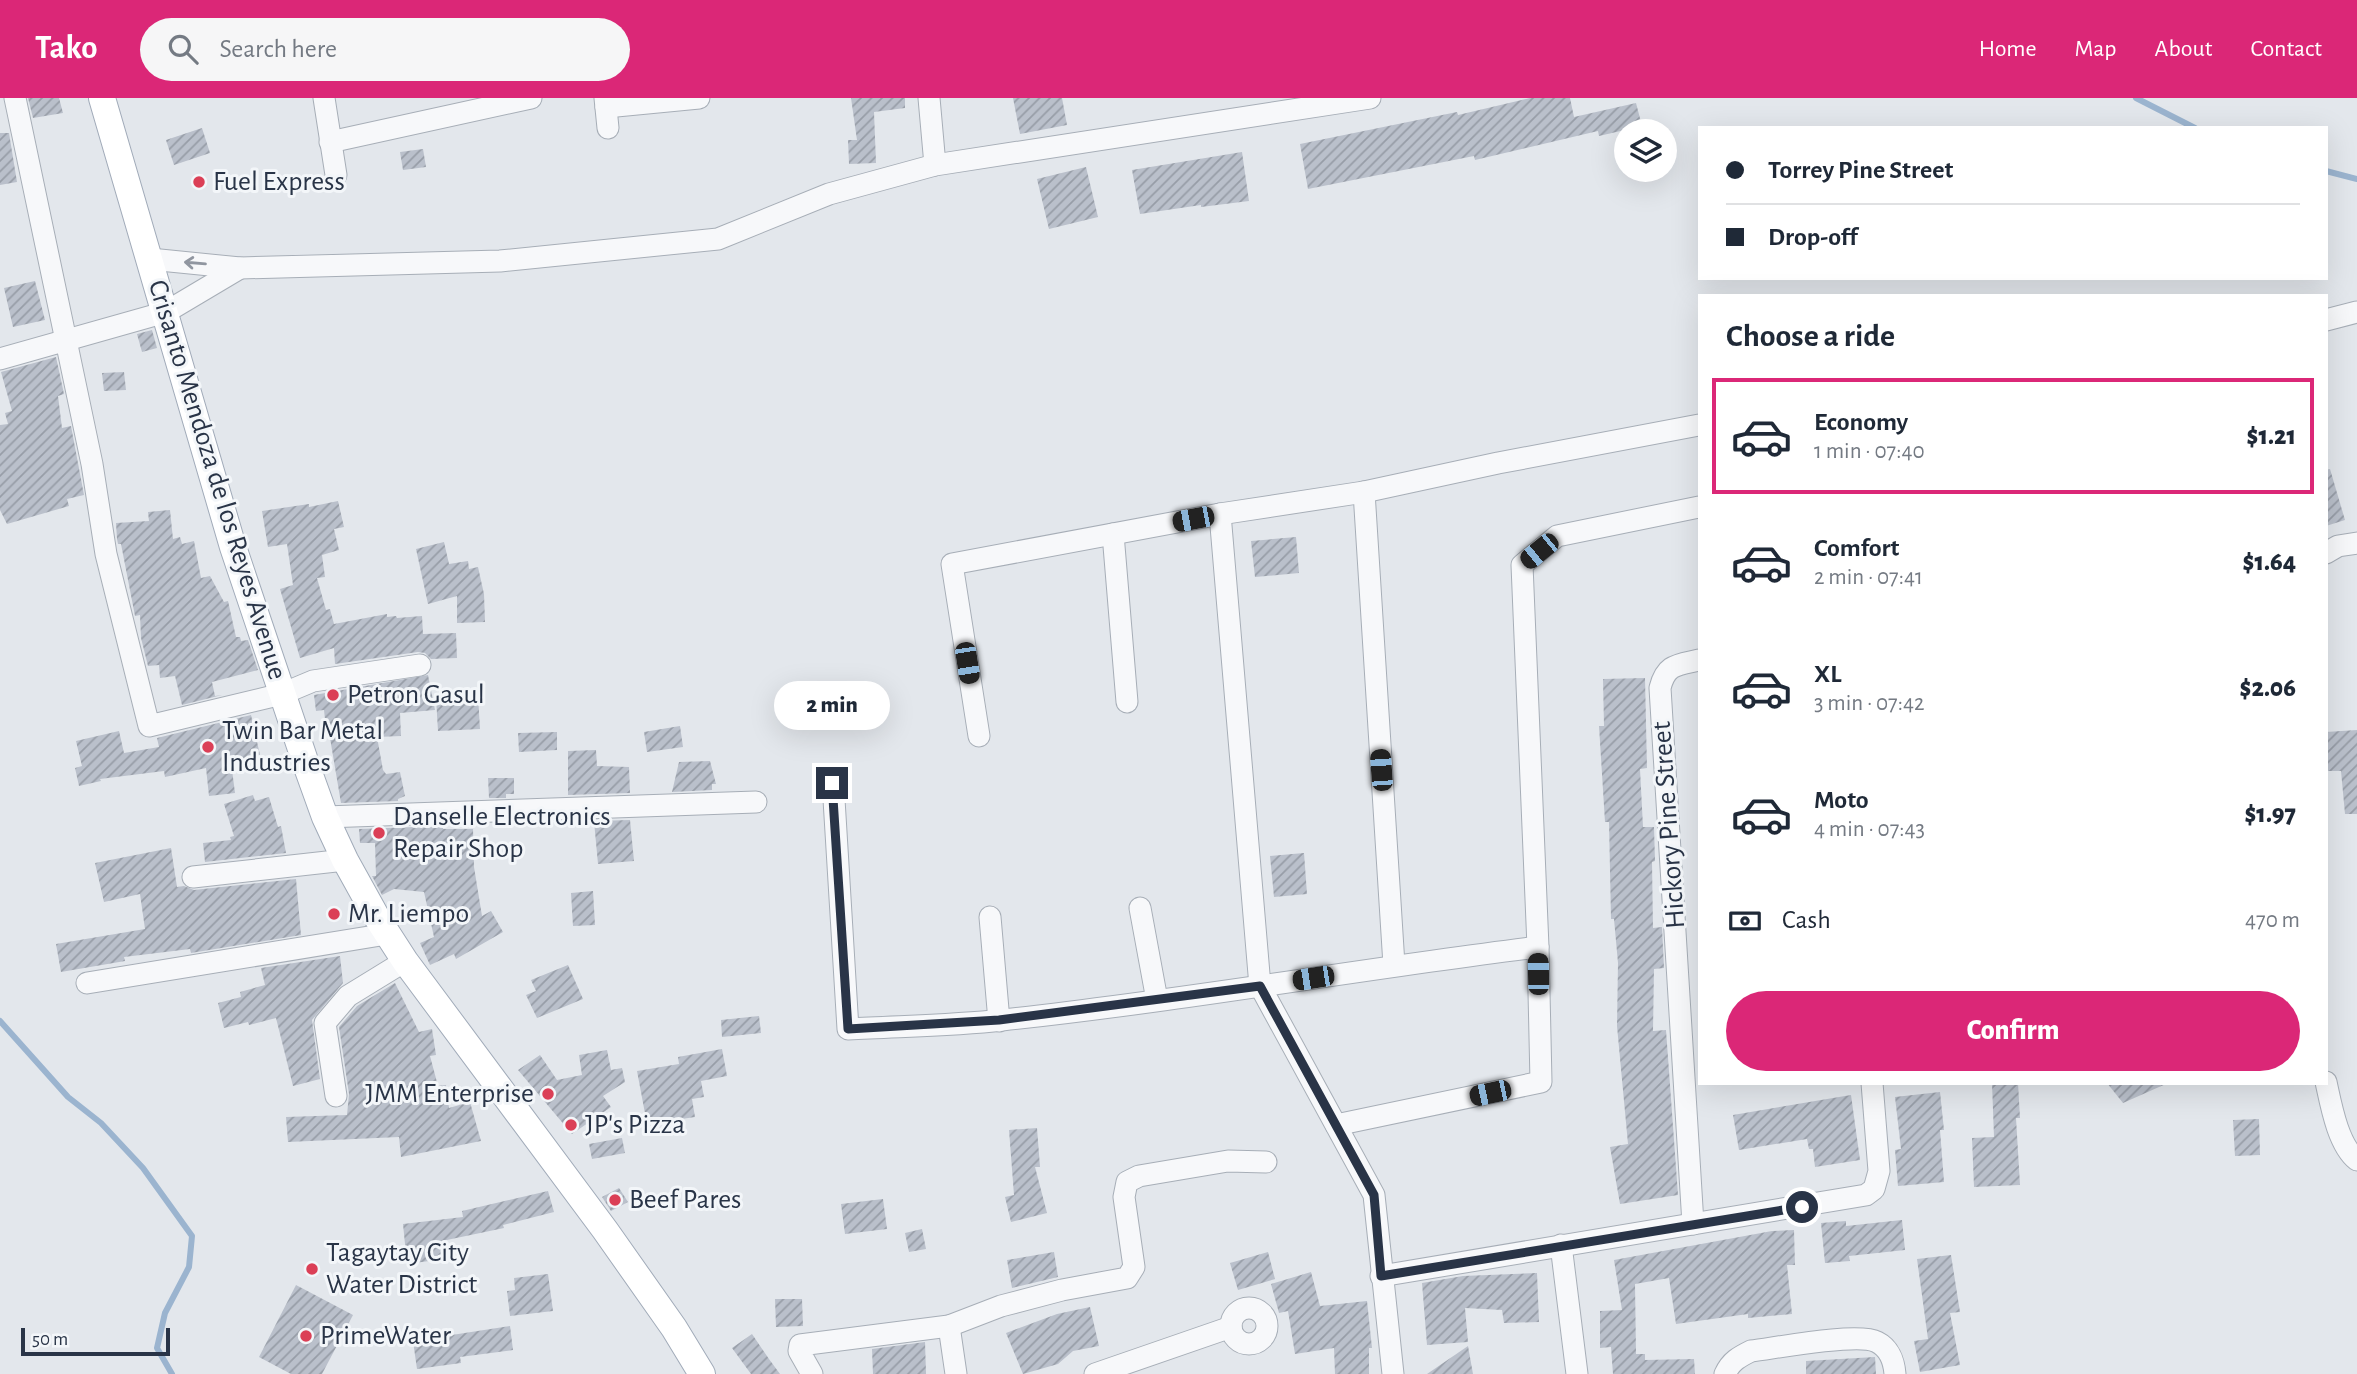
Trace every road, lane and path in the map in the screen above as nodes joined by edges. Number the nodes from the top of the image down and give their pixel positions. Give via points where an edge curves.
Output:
1 (15, 98) edge
2 (102, 98) edge
3 (324, 98) edge
4 (531, 98) edge
5 (699, 98) edge
6 (929, 98) edge
7 (1370, 98) edge
8 (607, 111) edge
9 (330, 142) junction
10 (935, 165) junction
11 (336, 175) dead end
12 (150, 259) junction
13 (240, 268) junction
14 (166, 312) junction
15 (2357, 312) edge
16 (2328, 319) edge
17 (67, 342) junction
18 (0, 359) edge
19 (1698, 425) edge
20 (1364, 492) junction
21 (1698, 507) edge
22 (1220, 514) junction
23 (1113, 534) junction
24 (2357, 543) edge
25 (2328, 552) edge
26 (1698, 660) edge
27 (420, 665) dead end
28 (282, 694) junction
29 (1127, 702) dead end
30 (979, 736) dead end
31 (832, 783) dead end
32 (756, 802) dead end
33 (325, 817) junction
34 (345, 860) junction
35 (193, 877) dead end
36 (1140, 908) dead end
37 (990, 917) dead end
38 (387, 933) junction
39 (1538, 947) junction
40 (405, 961) junction
41 (1394, 965) junction
42 (87, 983) dead end
43 (1260, 986) junction
44 (1157, 1000) junction
45 (999, 1020) junction
46 (1872, 1085) edge
47 (2327, 1085) edge
48 (336, 1096) dead end
49 (1336, 1125) junction
50 (2357, 1160) edge
51 (1266, 1162) dead end
52 (1693, 1224) junction
53 (1561, 1245) junction
54 (1381, 1276) junction
55 (949, 1326) junction
56 (1231, 1327) dead end
57 (702, 1374) edge
58 (812, 1374) edge
59 (956, 1374) edge
60 (1095, 1374) edge
61 (1393, 1374) edge
62 (1577, 1374) edge
63 (1725, 1374) edge
64 (1895, 1374) edge

1 - 17 street
2 - 12 main road, Crisanto Mendoza de los Reyes Avenue
3 - 9 street
4 - 9 street
5 - 8 street
6 - 10 street
7 - 10 street
9 - 11 street
10 - 13 street via 829,194 718,239 500,261
13 -> 12 street
12 - 14 main road, Crisanto Mendoza de los Reyes Avenue
13 - 14 street
14 - 17 street
14 - 28 main road, Crisanto Mendoza de los Reyes Avenue via 233,547
15 - 16 street
17 - 18 street
17 - 28 street via 106,554 149,726
19 - 20 street
20 - 22 street
20 - 41 street
21 - 39 street via 1557,536 1522,565
22 - 23 street
22 - 43 street
23 - 29 street
23 - 30 street via 952,564
24 - 25 street
26 - 52 street, Hickory Pine Street via 1673,666 1663,674 1660,688
27 - 28 street via 313,681
28 - 33 main road, Crisanto Mendoza de los Reyes Avenue
31 - 45 street via 848,1029
32 - 33 street
33 - 34 main road, Crisanto Mendoza de los Reyes Avenue
34 - 35 street
34 - 38 main road, Crisanto Mendoza de los Reyes Avenue
36 - 44 street
37 - 45 street
38 - 40 main road, Crisanto Mendoza de los Reyes Avenue
38 - 42 street
39 - 41 street
39 - 49 street via 1541,1082
40 - 48 street via 348,996 325,1023
40 - 57 main road, Crisanto Mendoza de los Reyes Avenue via 605,1230
41 - 43 street
43 - 44 street
43 - 49 street
44 - 45 street
46 - 52 street via 1879,1171 1874,1189 1867,1195
47 - 50 street via 2333,1117 2350,1155
49 - 54 street via 1374,1195
51 - 55 street via 1228,1161 1127,1182 1124,1197 1134,1267 1127,1278 1001,1306
52 - 53 street
53 - 54 street
53 - 62 street
54 - 61 street
55 - 58 street via 800,1345
55 - 59 street
56 - 60 street
63 - 64 street via 1737,1357 1751,1351 1851,1339 1877,1341 1888,1351

